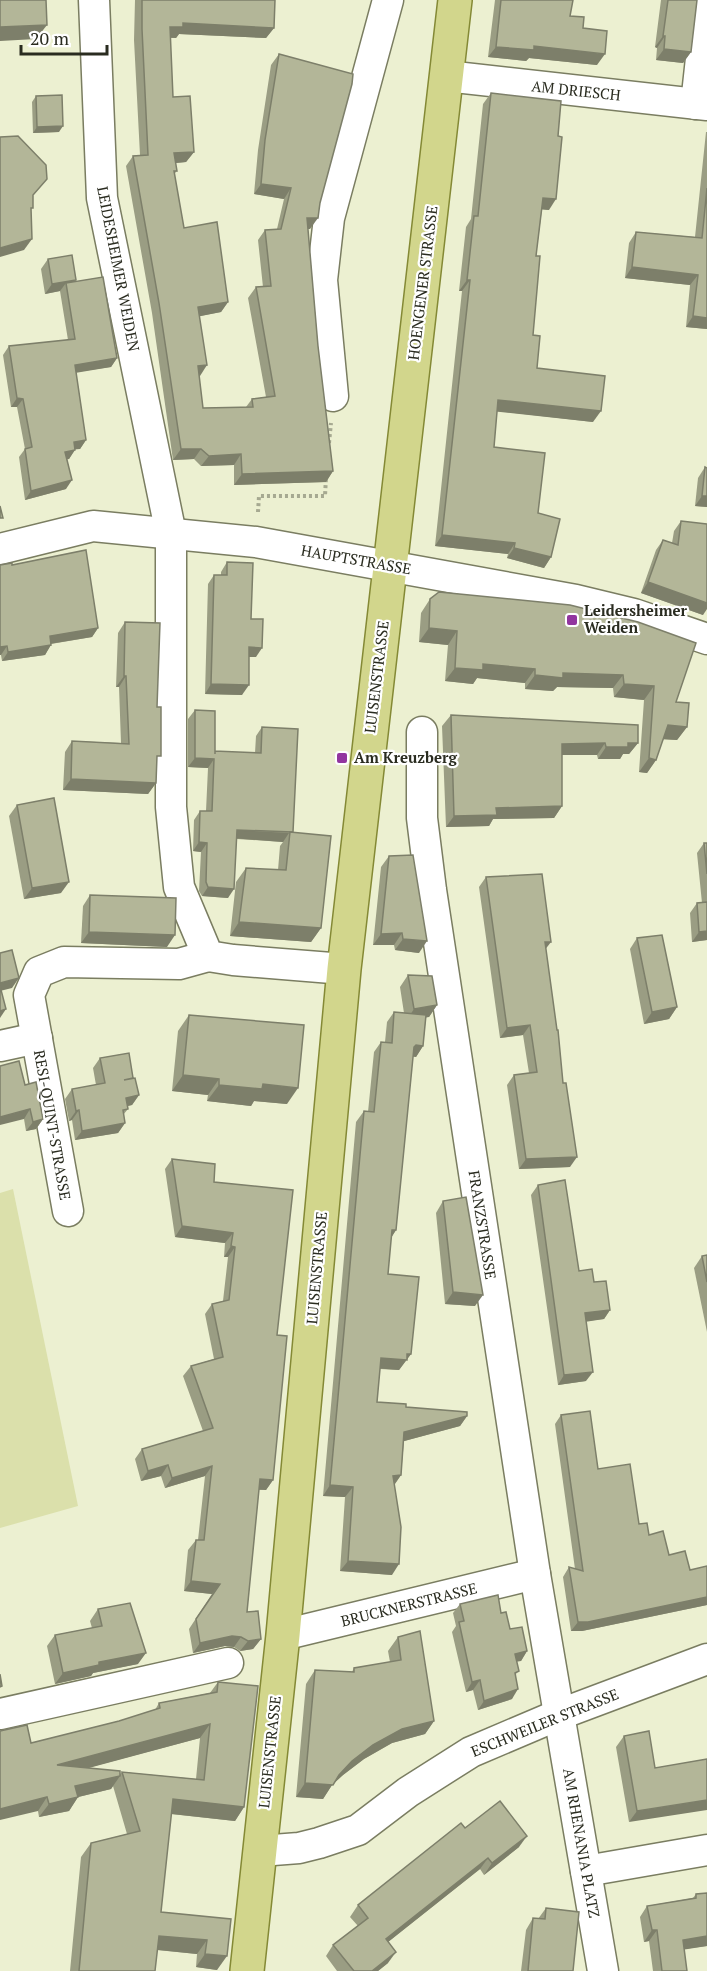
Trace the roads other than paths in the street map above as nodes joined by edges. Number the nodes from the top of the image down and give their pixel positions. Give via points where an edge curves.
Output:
1 (94, 0) edge
2 (388, 0) edge
3 (455, 0) edge
4 (707, 4) edge
5 (446, 76) junction
6 (702, 104) edge
7 (333, 396) road end
8 (171, 534) junction
9 (0, 549) edge
10 (390, 566) junction
11 (707, 639) edge
12 (422, 732) dead end
13 (208, 956) junction
14 (344, 969) junction
15 (37, 1038) junction
16 (0, 1046) edge
17 (68, 1211) dead end
18 (535, 1574) junction
19 (283, 1635) junction
20 (707, 1659) edge
21 (228, 1663) dead end
22 (0, 1714) edge
23 (558, 1715) junction
24 (707, 1850) edge
25 (260, 1851) junction
26 (586, 1871) junction
27 (247, 1971) edge
28 (603, 1971) edge

1 - 8 street, LEIDESHEIMER WEIDEN via 102,198
2 - 7 street via 329,218 322,280
3 - 5 main road, HOENGENER STRASSE
4 - 6 street
5 - 6 street, AM DRIESCH
5 - 10 main road, HOENGENER STRASSE
8 - 9 street, HAUPTSTRASSE via 93,526
8 - 10 street, HAUPTSTRASSE via 256,542
8 - 13 street via 171,807 179,887
10 - 11 street, HAUPTSTRASSE via 576,600 634,614
10 - 14 main road, LUISENSTRASSE
12 - 18 street, FRANZSTRASSE via 422,818 431,890
13 - 14 street
13 - 15 street, RESI-QUINT-STRASSE via 179,964 64,962 39,972 29,995
14 - 19 main road, LUISENSTRASSE
15 - 16 street, RESI-QUINT-STRASSE
15 - 17 street, RESI-QUINT-STRASSE
18 - 19 street, BRUCKNERSTRASSE
18 - 23 street, FRANZSTRASSE
19 - 25 main road, LUISENSTRASSE
20 - 23 street, ESCHWEILER STRASSE
21 - 22 street
23 - 25 street, ESCHWEILER STRASSE via 471,1752 358,1830 300,1848
23 - 26 street, AM RHENANIA PLATZ
24 - 26 street
25 - 27 main road, LUISENSTRASSE
26 - 28 street, AM RHENANIA PLATZ

